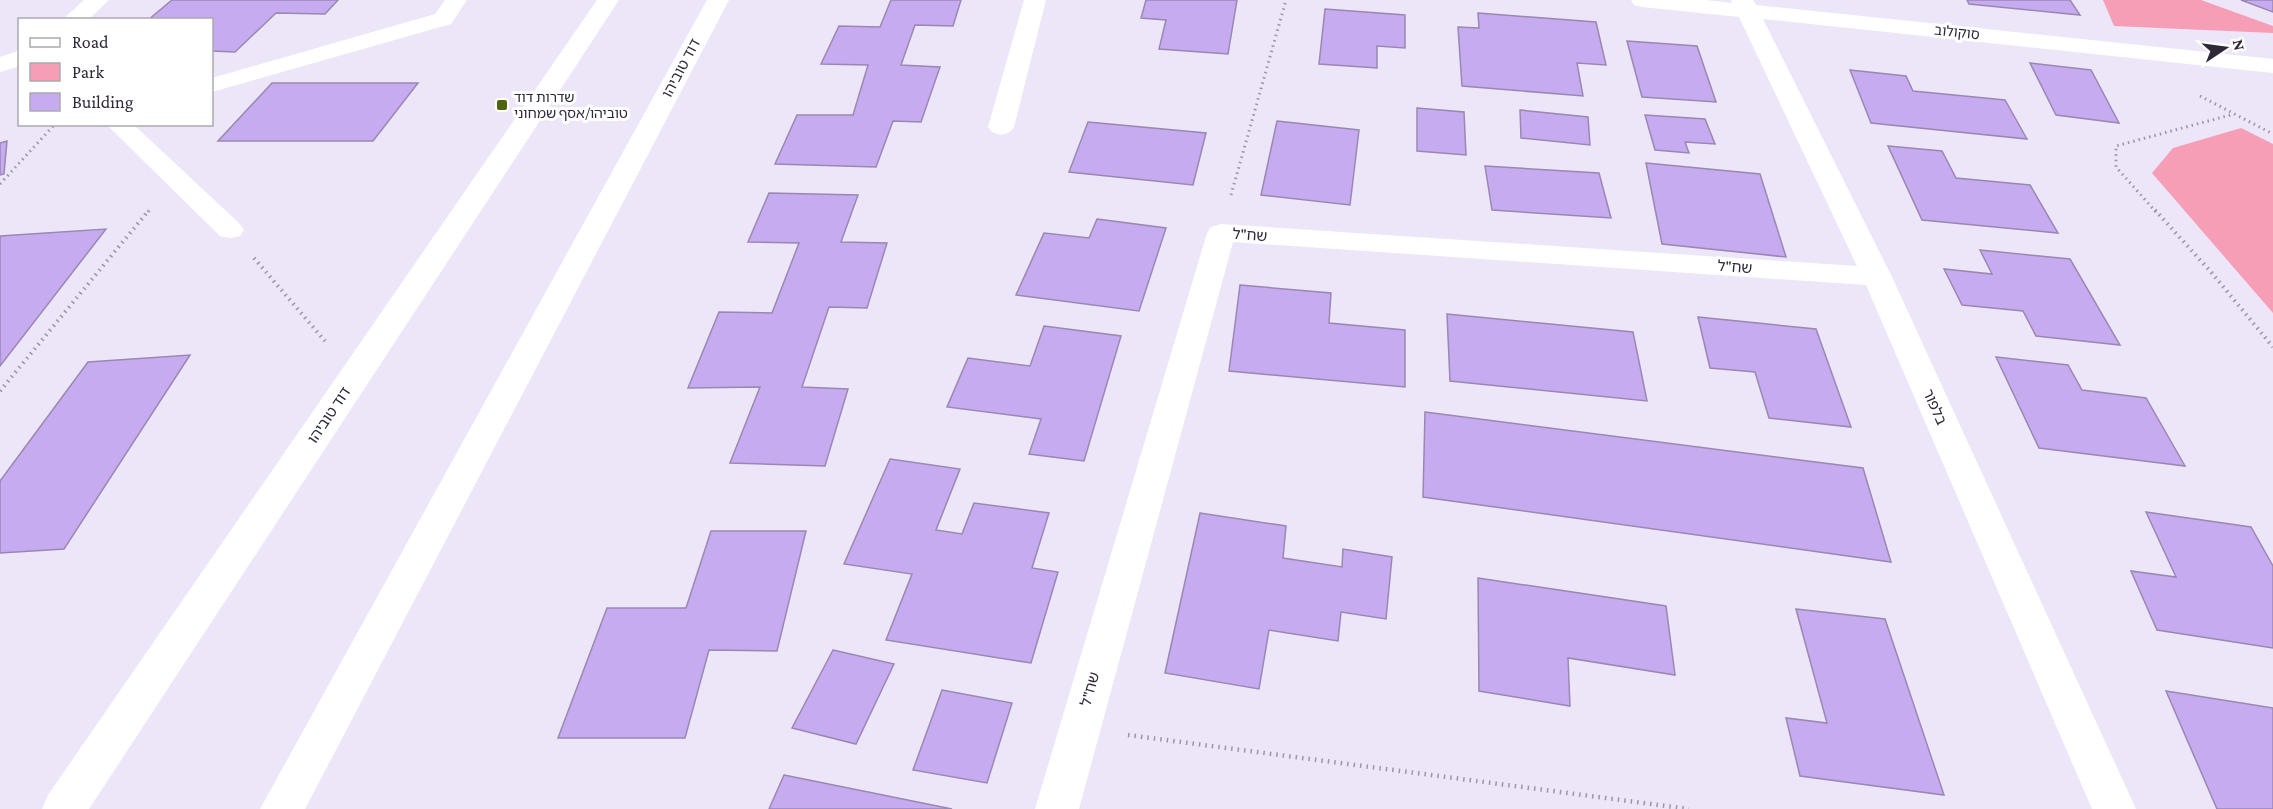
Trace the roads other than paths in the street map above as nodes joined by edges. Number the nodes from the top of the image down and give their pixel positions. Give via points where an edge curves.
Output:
1 (98, 0) edge
2 (456, 0) edge
3 (731, 0) edge
4 (1035, 0) edge
5 (1642, 0) edge
6 (1744, 5) edge
7 (598, 7) edge
8 (712, 13) edge
9 (76, 18) edge
10 (18, 58) edge
11 (0, 65) edge
12 (2273, 66) edge
13 (213, 85) edge
14 (120, 126) edge
15 (1001, 127) dead end
16 (231, 230) road end
17 (1877, 277) junction
18 (64, 809) edge
19 (282, 809) edge
20 (1057, 809) edge
21 (2114, 809) edge

1 - 9 main road
2 - 13 main road via 443,20
3 - 8 main road, דוד טוביהו
4 - 15 main road
5 - 6 main road, סוקולוב
6 - 12 main road, סוקולוב
6 - 17 main road, בלפור
7 - 18 main road, דוד טוביהו
8 - 19 main road, דוד טוביהו
10 - 11 main road
14 - 16 main road
17 - 20 main road, שח"ל via 1221,233
17 - 21 main road, בלפור

